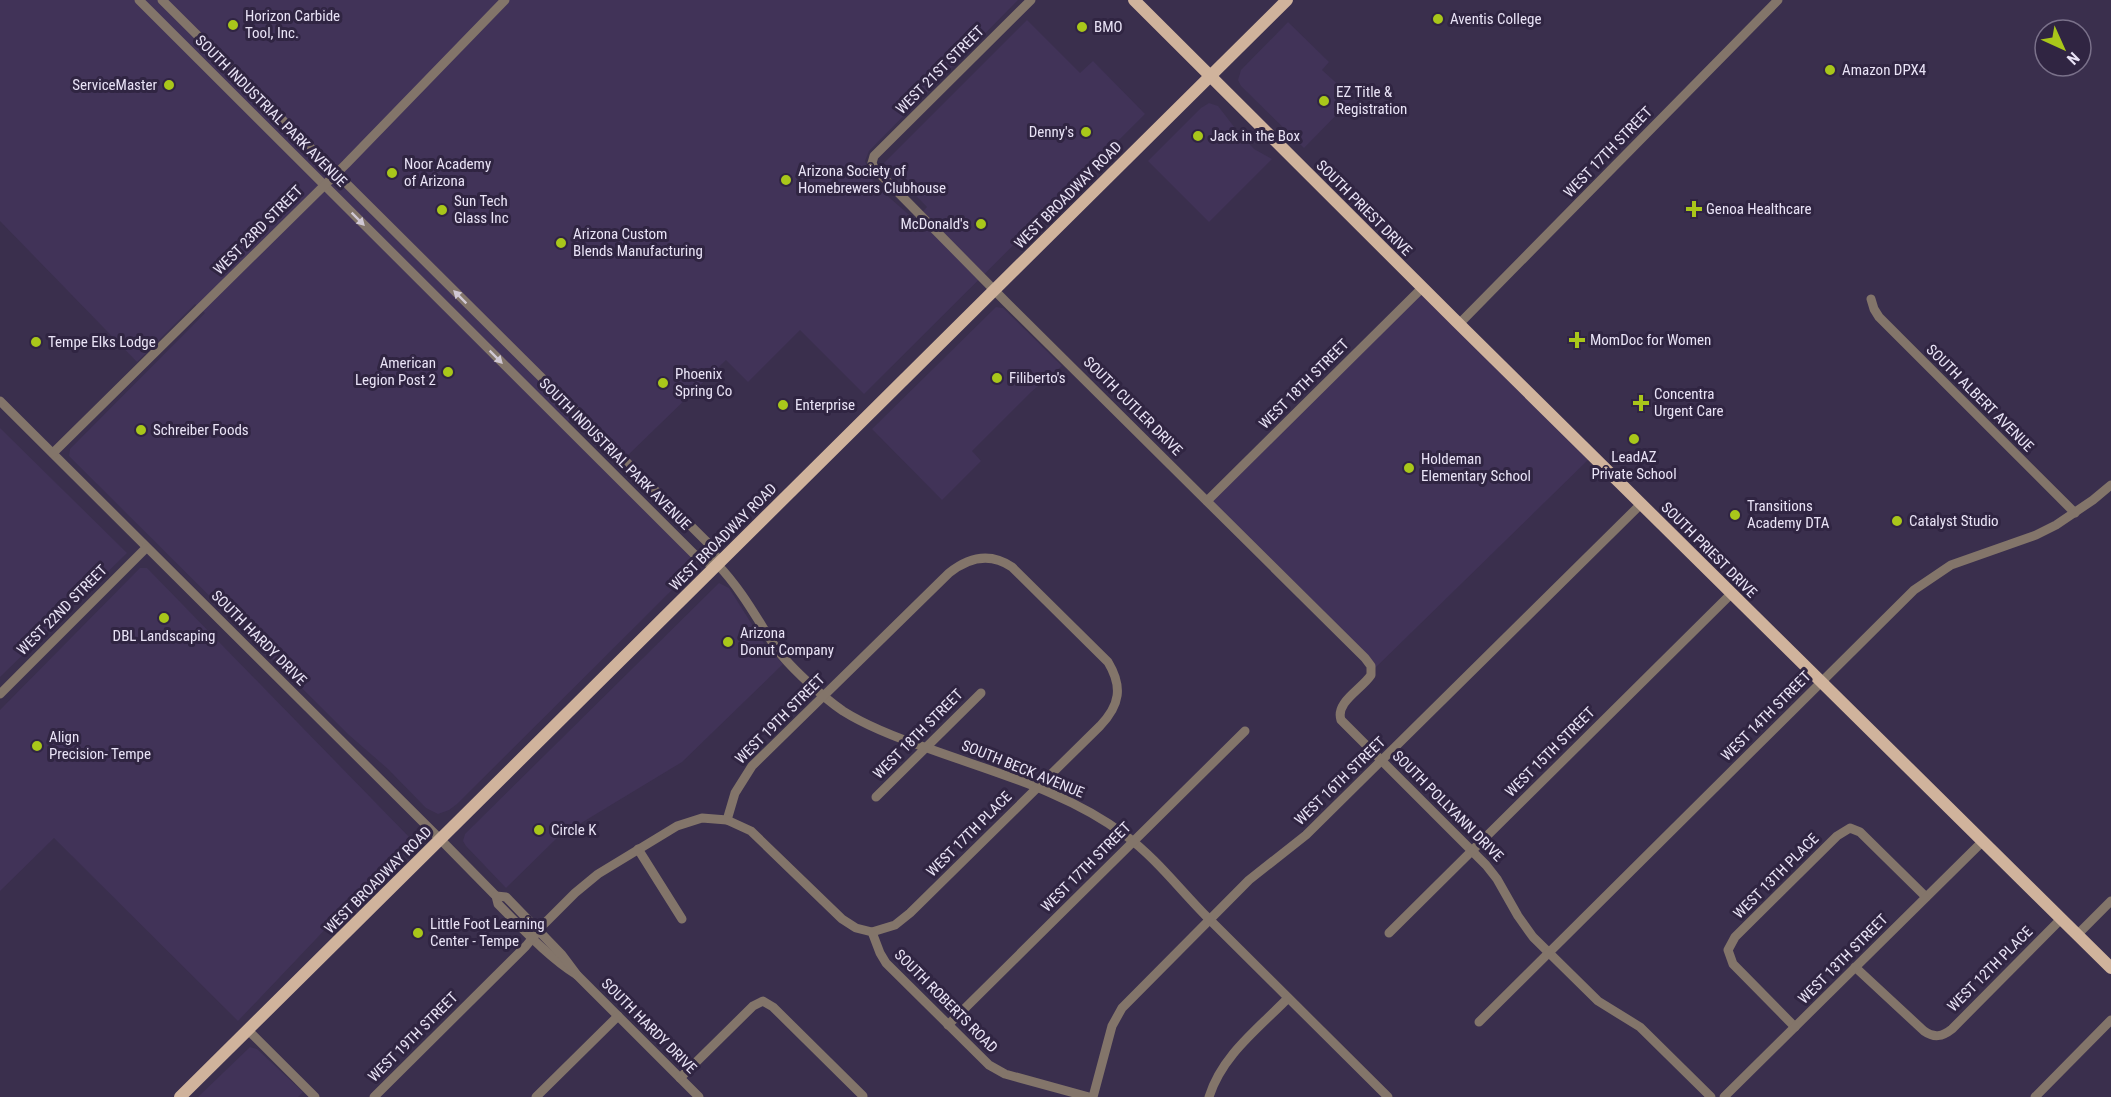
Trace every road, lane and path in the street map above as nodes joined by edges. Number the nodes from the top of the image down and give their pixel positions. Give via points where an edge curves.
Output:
1 (139, 0) edge
2 (162, 0) edge
3 (505, 0) edge
4 (1032, 0) edge
5 (1134, 0) edge
6 (1287, 0) edge
7 (1778, 0) edge
8 (1210, 76) junction
9 (872, 163) joint
10 (336, 174) junction
11 (324, 186) junction
12 (1422, 288) junction
13 (994, 290) junction
14 (1871, 299) dead end
15 (1459, 324) junction
16 (0, 401) edge
17 (53, 453) junction
18 (2111, 485) edge
19 (1207, 501) junction
20 (1641, 504) junction
21 (2075, 513) junction
22 (984, 547) dead end
23 (146, 548) junction
24 (984, 558) junction
25 (717, 564) junction
26 (1732, 593) junction
27 (1822, 682) junction
28 (1118, 687) junction
29 (1130, 689) dead end
30 (981, 693) dead end
31 (0, 694) edge
32 (824, 696) junction
33 (1339, 713) joint
34 (1245, 731) dead end
35 (925, 747) junction
36 (1382, 760) junction
37 (1037, 788) junction
38 (876, 797) dead end
39 (727, 820) junction
40 (440, 839) junction
41 (1134, 842) junction
42 (1982, 842) junction
43 (638, 849) junction
44 (1472, 850) junction
45 (1926, 897) junction
46 (2111, 901) edge
47 (682, 919) dead end
48 (2061, 919) junction
49 (1209, 920) junction
50 (872, 932) junction
51 (1389, 933) dead end
52 (535, 935) junction
53 (2077, 935) junction
54 (1549, 953) junction
55 (1855, 967) junction
56 (2111, 968) edge
57 (1288, 998) junction
58 (618, 1016) junction
59 (2111, 1020) edge
60 (1479, 1022) dead end
61 (948, 1025) junction
62 (1795, 1027) junction
63 (248, 1030) junction
64 (680, 1078) junction
65 (863, 1096) edge
66 (180, 1097) edge
67 (315, 1097) edge
68 (374, 1097) edge
69 (536, 1097) edge
70 (699, 1097) edge
71 (1091, 1097) edge
72 (1209, 1097) edge
73 (1388, 1097) edge
74 (1711, 1097) edge
75 (1724, 1097) edge
76 (2035, 1097) edge

1 - 11 street, SOUTH INDUSTRIAL PARK AVENUE
2 - 10 street, SOUTH INDUSTRIAL PARK AVENUE
3 - 10 street, WEST 23RD STREET
4 - 9 street, WEST 21ST STREET via 874,156
5 - 8 main road, SOUTH PRIEST DRIVE
6 - 8 main road, WEST BROADWAY ROAD
7 - 15 street, WEST 17TH STREET
8 - 12 main road, SOUTH PRIEST DRIVE
8 - 13 main road, WEST BROADWAY ROAD
9 - 13 street, SOUTH CUTLER DRIVE
10 - 11 street, WEST 23RD STREET
25 -> 10 street, SOUTH INDUSTRIAL PARK AVENUE via 710,545
11 - 17 street, WEST 23RD STREET
11 -> 25 street, SOUTH INDUSTRIAL PARK AVENUE via 698,557
12 - 15 main road, SOUTH PRIEST DRIVE
12 - 19 street, WEST 18TH STREET
13 - 19 street, SOUTH CUTLER DRIVE
13 - 25 main road, WEST BROADWAY ROAD
14 - 21 street, SOUTH ALBERT AVENUE via 1879,317
15 - 20 main road, SOUTH PRIEST DRIVE
16 - 17 street, SOUTH HARDY DRIVE
17 - 23 street, SOUTH HARDY DRIVE
18 - 21 street, WEST 14TH STREET
19 - 33 street, SOUTH CUTLER DRIVE via 1365,658 1372,670 1368,679
20 - 26 main road, SOUTH PRIEST DRIVE
20 - 36 street, WEST 16TH STREET
21 - 27 street, WEST 14TH STREET via 2036,535 1951,565 1924,582
22 - 24 street
23 - 31 street, WEST 22ND STREET
23 - 40 street, SOUTH HARDY DRIVE
24 - 28 street via 1006,563 1018,572 1102,655 1113,670
24 - 32 street, WEST 19TH STREET via 966,561 949,573
25 - 32 street, SOUTH BECK AVENUE via 749,603 776,648
25 - 40 main road, WEST BROADWAY ROAD
26 - 27 main road, SOUTH PRIEST DRIVE
26 - 44 street, WEST 15TH STREET
27 - 42 main road, SOUTH PRIEST DRIVE
27 - 54 street, WEST 14TH STREET
28 - 29 street
28 - 37 street, WEST 17TH PLACE via 1106,720
30 - 35 street, WEST 18TH STREET
32 - 35 street, SOUTH BECK AVENUE via 869,726
32 - 39 street, WEST 19TH STREET via 747,772
33 - 36 street, SOUTH POLLYANN DRIVE via 1344,723
34 - 41 street, WEST 17TH STREET
35 - 37 street, SOUTH BECK AVENUE
35 - 38 street, WEST 18TH STREET
36 - 44 street, SOUTH POLLYANN DRIVE
36 - 49 street, WEST 16TH STREET via 1301,840 1258,873
37 - 41 street, SOUTH BECK AVENUE via 1088,812
37 - 50 street, WEST 17TH PLACE via 903,919
39 - 43 street, WEST 19TH STREET via 702,818 685,822
39 - 50 street via 757,836 842,919
40 - 52 street, SOUTH HARDY DRIVE via 496,896 498,904
40 - 63 main road, WEST BROADWAY ROAD
41 - 49 street, SOUTH BECK AVENUE via 1168,873
41 - 61 street, WEST 17TH STREET
42 - 45 street, WEST 13TH STREET
42 - 48 main road, SOUTH PRIEST DRIVE
43 - 47 street
43 - 52 street, WEST 19TH STREET via 590,880
44 - 51 street, WEST 15TH STREET
44 - 54 street, SOUTH POLLYANN DRIVE via 1497,879 1528,931
45 - 55 street, WEST 13TH STREET
45 - 62 street, WEST 13TH PLACE via 1864,834 1850,828 1837,836 1736,937 1728,950 1733,964
46 - 53 street
48 - 53 main road, SOUTH PRIEST DRIVE
48 - 55 street, WEST 12TH PLACE via 1952,1029 1938,1036 1924,1030
49 - 57 street, SOUTH BECK AVENUE
49 - 71 street, WEST 16TH STREET via 1118,1013
50 - 61 street, SOUTH ROBERTS ROAD via 886,963
52 - 58 street, SOUTH HARDY DRIVE via 556,962 577,975
52 - 68 street, WEST 19TH STREET
53 - 56 main road, SOUTH PRIEST DRIVE
54 - 60 street, WEST 14TH STREET
54 - 74 street, SOUTH POLLYANN DRIVE via 1598,1001 1640,1027
55 - 62 street, WEST 13TH STREET
57 - 72 street via 1225,1064
57 - 73 street, SOUTH BECK AVENUE
58 - 64 street, SOUTH HARDY DRIVE
58 - 69 street
59 - 76 street
61 - 71 street, SOUTH ROBERTS ROAD via 999,1072
62 - 75 street, WEST 13TH STREET
63 - 66 main road, WEST BROADWAY ROAD
63 - 67 street
64 - 65 street via 753,1005 764,1001
64 - 70 street, SOUTH HARDY DRIVE

